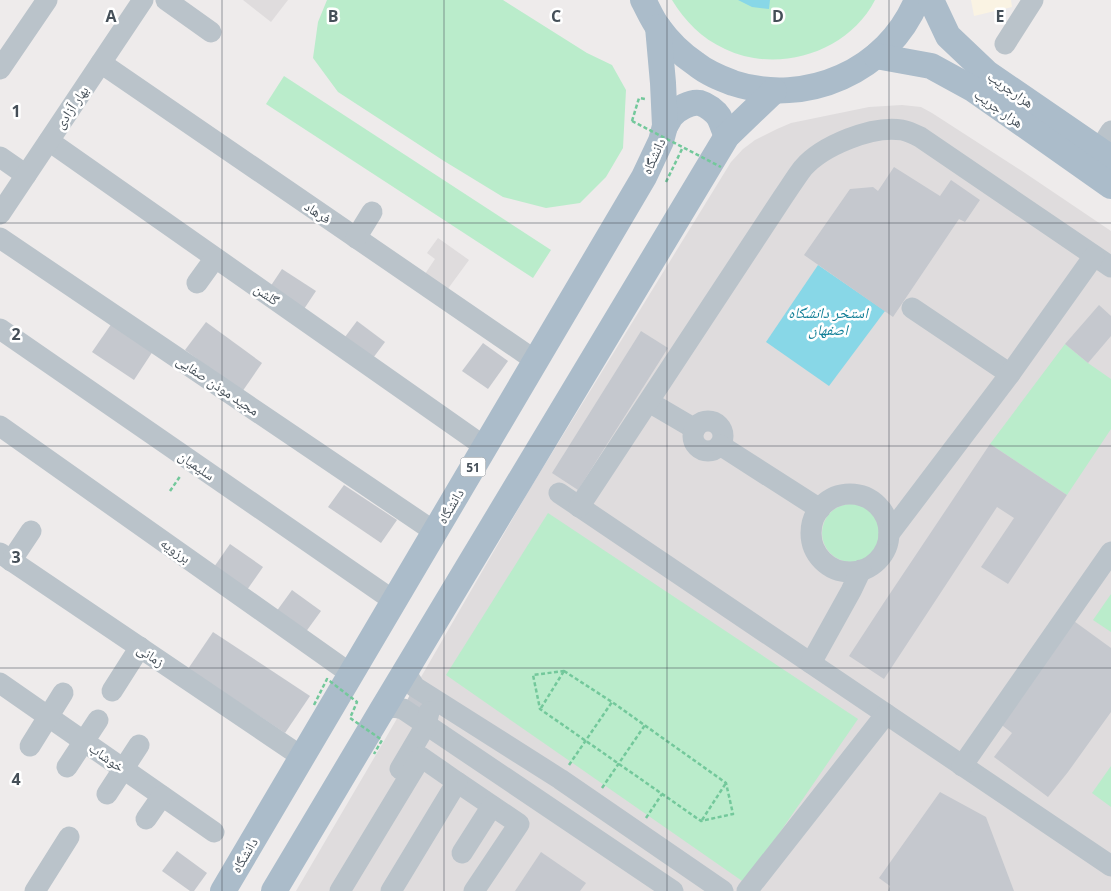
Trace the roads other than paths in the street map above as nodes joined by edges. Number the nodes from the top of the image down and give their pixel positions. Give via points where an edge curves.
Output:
1 (47, 0) edge
2 (143, 0) edge
3 (166, 0) edge
4 (643, 0) edge
5 (917, 0) edge
6 (931, 0) edge
7 (1032, 0) edge
8 (658, 27) junction
9 (210, 33) dead end
10 (1005, 44) dead end
11 (876, 56) junction
12 (101, 63) junction
13 (0, 69) edge
14 (774, 91) junction
15 (665, 126) junction
16 (726, 136) junction
17 (49, 141) junction
18 (1107, 146) edge
19 (0, 157) edge
20 (26, 175) junction
21 (1111, 186) edge
22 (372, 212) dead end
23 (0, 214) edge
24 (0, 238) edge
25 (356, 238) junction
26 (215, 258) junction
27 (1103, 262) edge
28 (197, 283) dead end
29 (912, 308) dead end
30 (0, 329) edge
31 (536, 361) junction
32 (1010, 374) junction
33 (649, 402) junction
34 (0, 426) edge
35 (485, 447) junction
36 (559, 493) dead end
37 (579, 507) junction
38 (820, 509) junction
39 (31, 530) dead end
40 (435, 532) junction
41 (889, 534) junction
42 (1111, 552) edge
43 (6, 557) edge
44 (861, 570) junction
45 (394, 601) junction
46 (140, 647) junction
47 (811, 663) junction
48 (408, 668) junction
49 (351, 674) junction
50 (0, 683) edge
51 (112, 691) dead end
52 (64, 693) dead end
53 (440, 702) junction
54 (382, 710) junction
55 (886, 714) junction
56 (48, 716) junction
57 (98, 720) dead end
58 (426, 724) junction
59 (84, 741) junction
60 (139, 745) dead end
61 (30, 746) dead end
62 (302, 757) junction
63 (962, 766) junction
64 (67, 767) dead end
65 (123, 769) junction
66 (457, 782) junction
67 (107, 794) dead end
68 (162, 796) junction
69 (492, 806) junction
70 (146, 819) dead end
71 (214, 832) dead end
72 (69, 838) dead end
73 (462, 853) dead end
74 (1111, 866) edge
75 (340, 887) edge
76 (35, 891) edge
77 (223, 891) edge
78 (274, 891) edge
79 (390, 891) edge
80 (474, 891) edge
81 (673, 891) edge
82 (723, 891) edge
83 (747, 891) edge

1 - 13 street
2 - 12 street, بهار آزادی
3 - 9 street
4 - 8 main road
5 - 11 main road via 896,36
6 - 18 main road, هزارجریب via 948,36 987,73
7 - 10 street
8 - 14 main road via 675,48 697,65 747,87
8 - 15 main road, دانشگاه / 51
11 - 14 main road via 853,72 828,83
11 - 21 main road, هزار جریب via 930,66 973,89
12 - 17 street, بهار آزادی
12 - 25 street, فرهاد
14 - 16 main road
15 - 16 main road via 682,107 699,103 720,118
15 - 31 main road, دانشگاه / 51 via 644,176
16 - 48 main road
17 - 20 street, بهار آزادی
17 - 26 street, گلشن
19 - 20 street
20 - 23 street, بهار آزادی
22 - 25 street
24 - 40 street, مجید موذن صفایی
25 - 31 street, فرهاد
26 - 28 street
26 - 35 street, گلشن
27 - 32 street
27 - 33 street via 920,136 902,130 883,129 862,134 822,152 804,168
29 - 32 street
30 - 45 street, سلیمیان
31 - 35 main road, دانشگاه / 51
32 - 41 street
33 - 37 street
33 - 38 street via 695,429 704,422 714,423 722,434 720,445
34 - 49 street, برزویه
35 - 40 main road, دانشگاه / 51
36 - 37 street
37 - 47 street
38 - 41 street via 838,496 862,496 882,510
38 - 44 street via 812,531 818,554 827,564 840,570
39 - 43 street
40 - 45 main road, دانشگاه / 51
41 - 44 street via 880,557
42 - 63 street
43 - 46 street, زمانی
44 - 47 street
45 - 49 main road, دانشگاه / 51
46 - 51 street
46 - 62 street, زمانی
47 - 55 street
48 - 53 street via 409,678 415,687
48 - 54 main road
49 - 62 main road, دانشگاه / 51
50 - 56 street, خوشاب
52 - 56 street
53 - 58 street via 431,707
53 - 82 street via 560,779
54 - 58 street via 403,709
54 - 78 main road
55 - 63 street
55 - 83 street
56 - 59 street, خوشاب
56 - 61 street
57 - 59 street
58 - 75 street
58 - 81 street
59 - 64 street
59 - 65 street, خوشاب
60 - 65 street
62 - 77 main road, دانشگاه / 51
63 - 74 street
65 - 67 street
65 - 68 street, خوشاب
66 - 69 street
66 - 75 street via 421,757
66 - 79 street
68 - 70 street
68 - 71 street, خوشاب
69 - 73 street
69 - 80 street via 519,824
72 - 76 street

